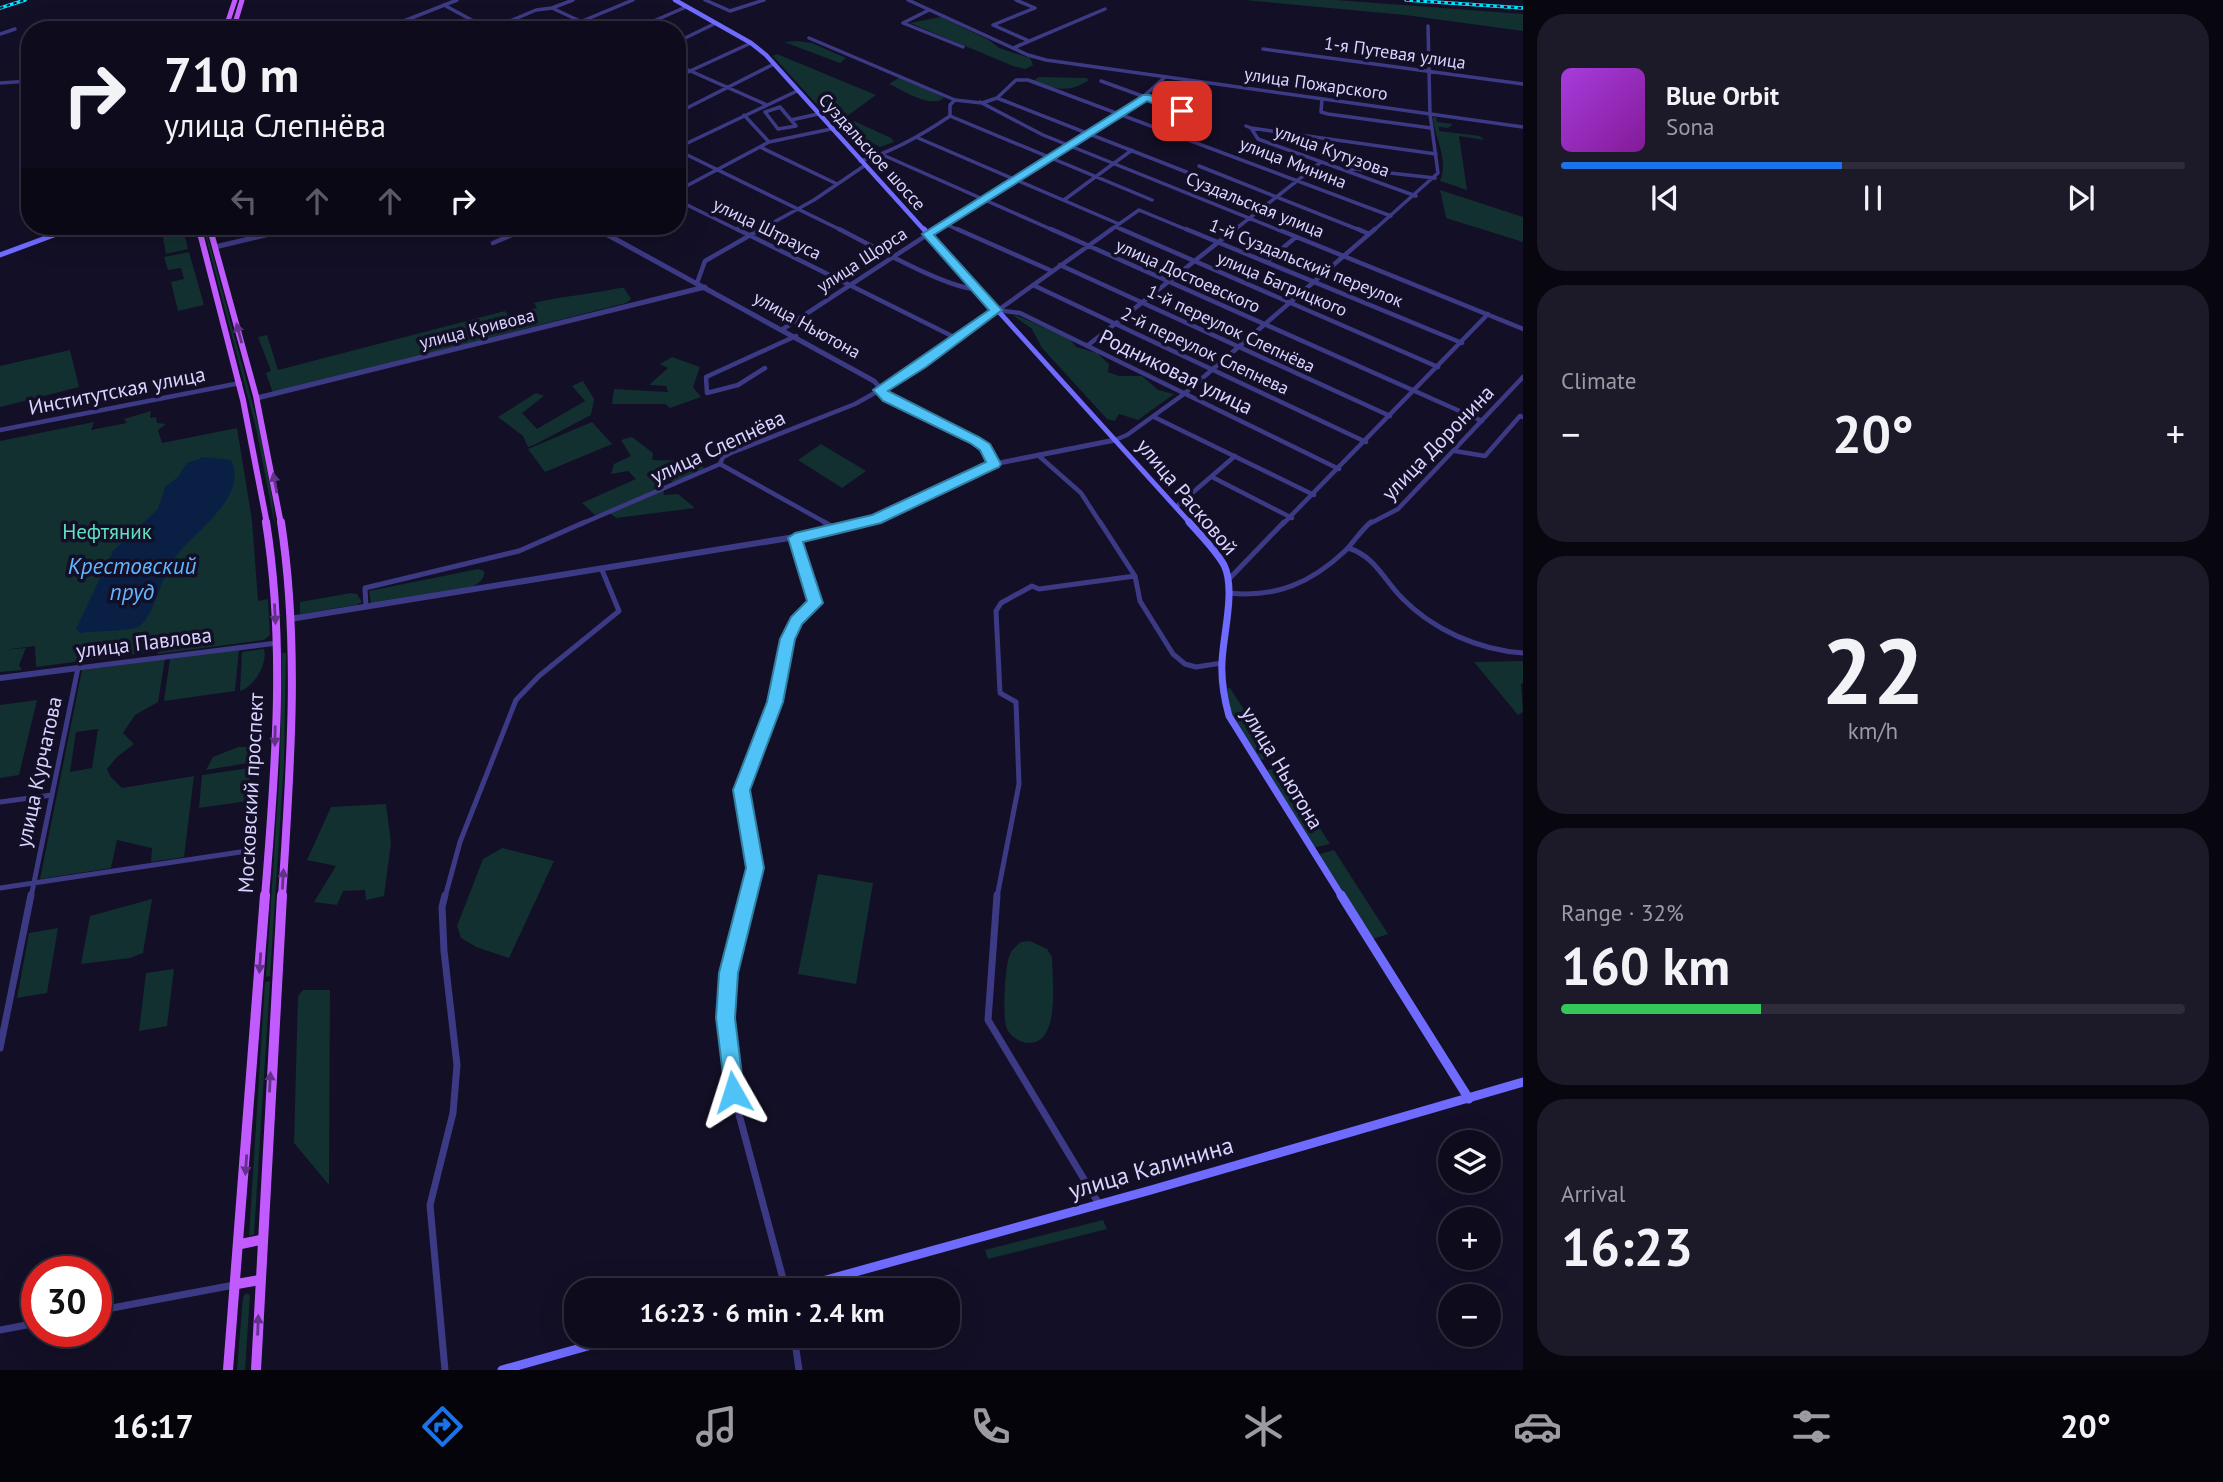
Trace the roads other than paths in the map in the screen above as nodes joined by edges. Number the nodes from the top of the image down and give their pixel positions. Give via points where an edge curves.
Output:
1 (235, 0) edge
2 (242, 0) edge
3 (457, 0) edge
4 (573, 0) edge
5 (633, 0) edge
6 (675, 0) edge
7 (705, 0) edge
8 (764, 0) edge
9 (908, 0) edge
10 (1016, 0) edge
11 (443, 5) junction
12 (686, 7) junction
13 (552, 8) junction
14 (1105, 9) dead end
15 (929, 10) junction
16 (228, 21) edge
17 (236, 21) edge
18 (403, 21) edge
19 (473, 21) edge
20 (511, 21) edge
21 (578, 21) edge
22 (582, 21) edge
23 (654, 21) edge
24 (716, 23) junction
25 (1428, 26) dead end
26 (15, 29) dead end
27 (0, 34) edge
28 (686, 38) edge
29 (809, 38) dead end
30 (1029, 41) junction
31 (751, 43) junction
32 (963, 47) dead end
33 (1013, 48) junction
34 (1264, 49) dead end
35 (774, 64) junction
36 (686, 69) edge
37 (691, 71) junction
38 (1429, 72) junction
39 (686, 73) edge
40 (1165, 77) junction
41 (1101, 81) dead end
42 (21, 82) edge
43 (0, 83) edge
44 (1523, 84) edge
45 (727, 88) junction
46 (797, 91) junction
47 (1146, 97) junction
48 (997, 98) junction
49 (1322, 99) junction
50 (955, 100) junction
51 (980, 102) junction
52 (764, 105) junction
53 (686, 108) edge
54 (767, 110) junction
55 (818, 114) junction
56 (1430, 114) junction
57 (744, 115) junction
58 (1120, 115) junction
59 (950, 116) junction
60 (1200, 117) dead end
61 (791, 120) junction
62 (1246, 126) dead end
63 (1523, 127) edge
64 (1251, 128) junction
65 (1431, 128) junction
66 (778, 129) junction
67 (831, 129) junction
68 (1090, 133) junction
69 (763, 136) junction
70 (918, 138) junction
71 (769, 142) junction
72 (686, 144) edge
73 (1071, 145) junction
74 (760, 147) junction
75 (1132, 150) junction
76 (686, 154) edge
77 (1436, 154) junction
78 (883, 155) junction
79 (1048, 158) junction
80 (1321, 162) junction
81 (1114, 163) junction
82 (862, 164) junction
83 (1199, 166) dead end
84 (1332, 166) junction
85 (715, 170) junction
86 (1189, 173) dead end
87 (1094, 176) junction
88 (1435, 178) junction
89 (1017, 179) junction
90 (1298, 180) junction
91 (835, 183) junction
92 (686, 185) edge
93 (1416, 196) junction
94 (1276, 197) junction
95 (1064, 200) junction
96 (1152, 200) dead end
97 (981, 201) junction
98 (686, 204) edge
99 (1139, 209) joint
100 (796, 210) junction
101 (1391, 216) junction
102 (1250, 218) junction
103 (945, 224) junction
104 (1117, 226) junction
105 (928, 234) junction
106 (1369, 234) junction
107 (54, 235) edge
108 (200, 235) edge
109 (212, 235) edge
110 (267, 235) edge
111 (512, 235) edge
112 (609, 235) edge
113 (750, 236) junction
114 (1296, 237) junction
115 (493, 243) dead end
116 (1219, 243) junction
117 (1086, 246) junction
118 (215, 247) junction
119 (0, 255) edge
120 (893, 256) junction
121 (1345, 257) junction
122 (1194, 262) junction
123 (1266, 262) junction
124 (1060, 265) junction
125 (1052, 271) junction
126 (1315, 282) junction
127 (697, 283) junction
128 (1168, 283) junction
129 (849, 285) junction
130 (1032, 285) junction
131 (705, 287) junction
132 (977, 289) junction
133 (1142, 303) junction
134 (1291, 303) junction
135 (996, 310) junction
136 (1488, 314) junction
137 (1115, 324) junction
138 (1264, 325) junction
139 (1523, 328) edge
140 (783, 329) junction
141 (796, 336) junction
142 (956, 338) junction
143 (1462, 343) junction
144 (1087, 346) junction
145 (1238, 348) junction
146 (1438, 367) junction
147 (765, 368) dead end
148 (1214, 369) junction
149 (1523, 377) edge
150 (240, 383) junction
151 (880, 390) junction
152 (1414, 391) junction
153 (1184, 394) junction
154 (257, 398) junction
155 (1154, 416) junction
156 (1390, 416) junction
157 (1523, 417) edge
158 (1482, 421) junction
159 (0, 430) edge
160 (1115, 440) junction
161 (1366, 442) junction
162 (1455, 451) junction
163 (1039, 456) junction
164 (1235, 456) junction
165 (720, 464) junction
166 (994, 464) junction
167 (1339, 469) junction
168 (1212, 477) junction
169 (1314, 495) junction
170 (1176, 507) junction
171 (1292, 518) junction
172 (282, 529) junction
173 (838, 530) junction
174 (268, 532) junction
175 (795, 538) junction
176 (1348, 548) junction
177 (602, 570) junction
178 (1135, 576) junction
179 (1229, 579) junction
180 (1229, 593) junction
181 (366, 607) junction
182 (290, 619) junction
183 (291, 641) junction
184 (277, 643) junction
185 (1523, 653) edge
186 (1222, 663) junction
187 (78, 668) junction
188 (0, 678) edge
189 (52, 795) junction
190 (0, 802) edge
191 (247, 851) dead end
192 (34, 883) junction
193 (0, 888) edge
194 (0, 1048) edge
195 (1523, 1082) edge
196 (1469, 1099) junction
197 (1100, 1205) junction
198 (260, 1240) junction
199 (241, 1244) junction
200 (785, 1278) edge
201 (832, 1278) edge
202 (259, 1280) junction
203 (237, 1284) junction
204 (112, 1308) edge
205 (21, 1326) edge
206 (0, 1330) edge
207 (581, 1348) edge
208 (796, 1348) edge
209 (228, 1370) edge
210 (256, 1370) edge
211 (445, 1370) edge
212 (502, 1370) edge
213 (799, 1370) edge

1 - 16 main road
2 - 17 main road
3 - 11 street
4 - 13 street
5 - 22 street
6 - 12 main road, Суздальское шоссе
7 - 8 street via 730,11
9 - 15 street, улица Пожарского
10 - 30 street via 1035,8 993,25
11 - 18 street
11 - 19 street
12 - 23 street
12 - 24 main road, Суздальское шоссе
13 - 20 street
13 - 21 street
14 - 30 street
15 - 32 street via 903,23
15 - 33 street, улица Пожарского
24 - 28 street
24 - 31 main road, Суздальское шоссе
25 - 38 street
26 - 27 street
29 - 50 street
30 - 33 street
31 - 35 main road, Суздальское шоссе
31 - 37 street
33 - 40 street, улица Пожарского via 1046,60
34 - 38 street, 1-я Путевая улица
35 - 45 street
35 - 46 main road, Суздальское шоссе
36 - 37 street
37 - 39 street
37 - 45 street
38 - 44 street, 1-я Путевая улица
38 - 56 street
40 - 47 street, улица Щорса
40 - 49 street, улица Пожарского
41 - 47 street
42 - 43 street
45 - 52 street
45 - 53 street
46 - 52 street
46 - 55 main road, Суздальское шоссе
47 - 58 street, улица Щорса
47 - 60 street
48 - 51 street
48 - 58 street, улица Минина via 1010,83 1028,80
48 - 68 street
49 - 56 street, улица Пожарского
49 - 65 street via 1321,112 1328,114
50 - 51 street
50 - 59 street
51 - 73 street, Суздальская улица
52 - 54 street
52 - 57 street
54 - 61 street via 780,107
54 - 66 street
55 - 61 street
55 - 67 main road, Суздальское шоссе
56 - 63 street, улица Пожарского
56 - 65 street
57 - 69 street
57 - 72 street
58 - 68 street, улица Щорса
58 - 90 street, улица Минина
59 - 70 street
59 - 79 street
61 - 66 street via 796,125
62 - 64 street, улица Кутузова
64 - 77 street
64 - 80 street, улица Кутузова via 1258,139
65 - 77 street
66 - 69 street
67 - 71 street
67 - 82 main road, Суздальское шоссе
68 - 73 street, улица Щорса
68 - 75 street
69 - 71 street
70 - 78 street
70 - 89 street, улица Багрицкого
71 - 74 street
73 - 79 street, улица Щорса
73 - 81 street, Суздальская улица
74 - 85 street
74 - 91 street
75 - 81 street
75 - 86 street
76 - 85 street
77 - 88 street
78 - 82 street
78 - 97 street, улица Достоевского
79 - 87 street
79 - 89 street, улица Щорса
80 - 84 street, улица Кутузова
80 - 90 street
81 - 87 street
81 - 102 street, Суздальская улица
82 - 91 street
82 - 105 main road, Суздальское шоссе
83 - 94 street
84 - 88 street
84 - 93 street, улица Кутузова
85 - 92 street
85 - 100 street
87 - 95 street
87 - 96 street
88 - 93 street
89 - 95 street, улица Багрицкого
89 - 97 street, улица Щорса
90 - 94 street
90 - 101 street, улица Минина
91 - 100 street
93 - 101 street
94 - 102 street
94 - 106 street
95 - 104 street, улица Багрицкого
97 - 103 street, улица Щорса
97 - 117 street, улица Достоевского
98 - 113 street, улица Штрауса
99 - 104 street, улица Слепнёва
99 - 116 street, 1-й Суздальский переулок
100 - 113 street
100 - 120 street
101 - 106 street
102 - 114 street, Суздальская улица
102 - 116 street
103 - 105 street, улица Щорса
103 - 125 street
104 - 117 street, улица Слепнёва
104 - 122 street, улица Багрицкого
105 - 120 street, улица Щорса
105 - 132 main road, Суздальское шоссе
106 - 121 street
107 - 119 main road
108 - 150 main road, Московский проспект
109 - 118 main road, Московский проспект
110 - 118 street
111 - 115 street
112 - 127 street, улица Ньютона
113 - 127 street via 705,261
113 - 129 street, улица Штрауса
114 - 121 street, Суздальская улица
114 - 123 street
116 - 122 street
116 - 123 street, 1-й Суздальский переулок
117 - 124 street, улица Слепнёва
117 - 128 street, улица Достоевского
154 -> 118 main road, Московский проспект
120 - 129 street, улица Щорса
120 - 132 street
121 - 126 street
121 - 136 street, Суздальская улица
122 - 128 street
122 - 134 street, улица Багрицкого
123 - 126 street, 1-й Суздальский переулок
124 - 125 street, улица Слепнёва
124 - 133 street, 1-й переулок Слепнёва
125 - 130 street, улица Слепнёва
126 - 134 street
126 - 143 street, 1-й Суздальский переулок
127 - 131 street, улица Ньютона
128 - 133 street
128 - 138 street, улица Достоевского
129 - 140 street, улица Щорса
129 - 142 street, улица Штрауса
130 - 135 street, улица Слепнёва
130 - 137 street, 2-й переулок Слепнева
131 - 140 street, улица Ньютона
131 - 154 street, улица Кривова
132 - 135 main road, Суздальское шоссе
133 - 137 street
133 - 145 street, 1-й переулок Слепнёва
134 - 138 street
134 - 146 street, улица Багрицкого
135 - 142 street, улица Слепнёва
135 - 144 street, Родниковая улица via 1020,313
135 - 160 main road, Суздальское шоссе
136 - 139 street, Суздальская улица
136 - 143 street
137 - 144 street
137 - 148 street, 2-й переулок Слепнева
138 - 145 street
138 - 152 street, улица Достоевского
140 - 141 street, улица Ньютона
141 - 147 street via 706,377 707,393 738,385
141 - 151 street, улица Ньютона via 874,380
142 - 151 street, улица Слепнёва
143 - 146 street
144 - 153 street, Родниковая улица
145 - 148 street
145 - 156 street, 1-й переулок Слепнёва
146 - 152 street
148 - 153 street
148 - 161 street, 2-й переулок Слепнева
149 - 158 street, улица Доронина
150 - 159 street, Институтская улица
150 - 174 main road, Московский проспект
151 - 165 street, улица Слепнёва via 723,457
151 - 166 street, улица Ньютона via 887,398 975,440
152 - 156 street
152 - 158 street, улица Достоевского
153 - 155 street
153 - 167 street, Родниковая улица
172 -> 154 main road, Московский проспект
155 - 160 street
155 - 164 street
156 - 161 street
157 - 162 street via 1485,456
158 - 162 street, улица Доронина
160 - 163 street
160 - 170 main road, улица Расковой
161 - 167 street
162 - 176 street, улица Доронина via 1398,509 1370,523
163 - 166 street
163 - 178 street via 1081,493
164 - 168 street
164 - 169 street
165 - 173 street
165 - 181 street, улица Слепнёва via 519,551 365,588
166 - 173 street via 900,509
167 - 169 street
168 - 170 street
168 - 171 street
169 - 171 street
170 - 179 main road, улица Расковой via 1213,549
171 - 179 street
172 - 174 main road
172 - 182 main road, Московский проспект
173 - 175 street
174 -> 184 main road, Московский проспект
175 - 177 street
175 - 200 street via 815,603 796,621 788,639 775,702 741,790 755,868 729,973 726,1018 733,1092
176 - 180 street, улица Доронина via 1294,588 1251,596
176 - 185 street via 1360,550 1403,599 1443,628 1486,648
177 - 181 street
177 - 211 street via 619,611 516,700 460,842 442,906 457,1065 453,1112 430,1205
178 - 186 street via 1140,601 1173,654 1196,667
178 - 197 street via 1038,589 1032,586 1001,603 996,611 1000,693 1016,702 1020,784 998,880 988,1020
179 - 180 main road, улица Расковой
180 - 186 main road, улица Расковой
181 - 182 street
182 - 183 main road, Московский проспект
183 - 184 street, улица Павлова
198 -> 183 main road, Московский проспект via 290,762
184 - 187 street, улица Павлова
184 -> 199 main road, Московский проспект via 274,765
186 - 196 main road, улица Ньютона via 1222,695 1229,716
187 - 188 street, улица Павлова
187 - 189 street, улица Курчатова
189 - 190 street
189 - 192 street, улица Курчатова
191 - 192 street
192 - 193 street
192 - 194 street, улица Курчатова
195 - 196 main road, улица Калинина
196 - 197 main road, улица Калинина
197 - 201 main road, улица Калинина
198 - 199 main road
198 - 202 main road, Московский проспект
199 - 203 main road, Московский проспект
202 - 203 main road
210 -> 202 main road, Московский проспект
203 - 204 street
203 - 209 main road, Московский проспект
205 - 206 street
207 - 212 main road
208 - 213 street

